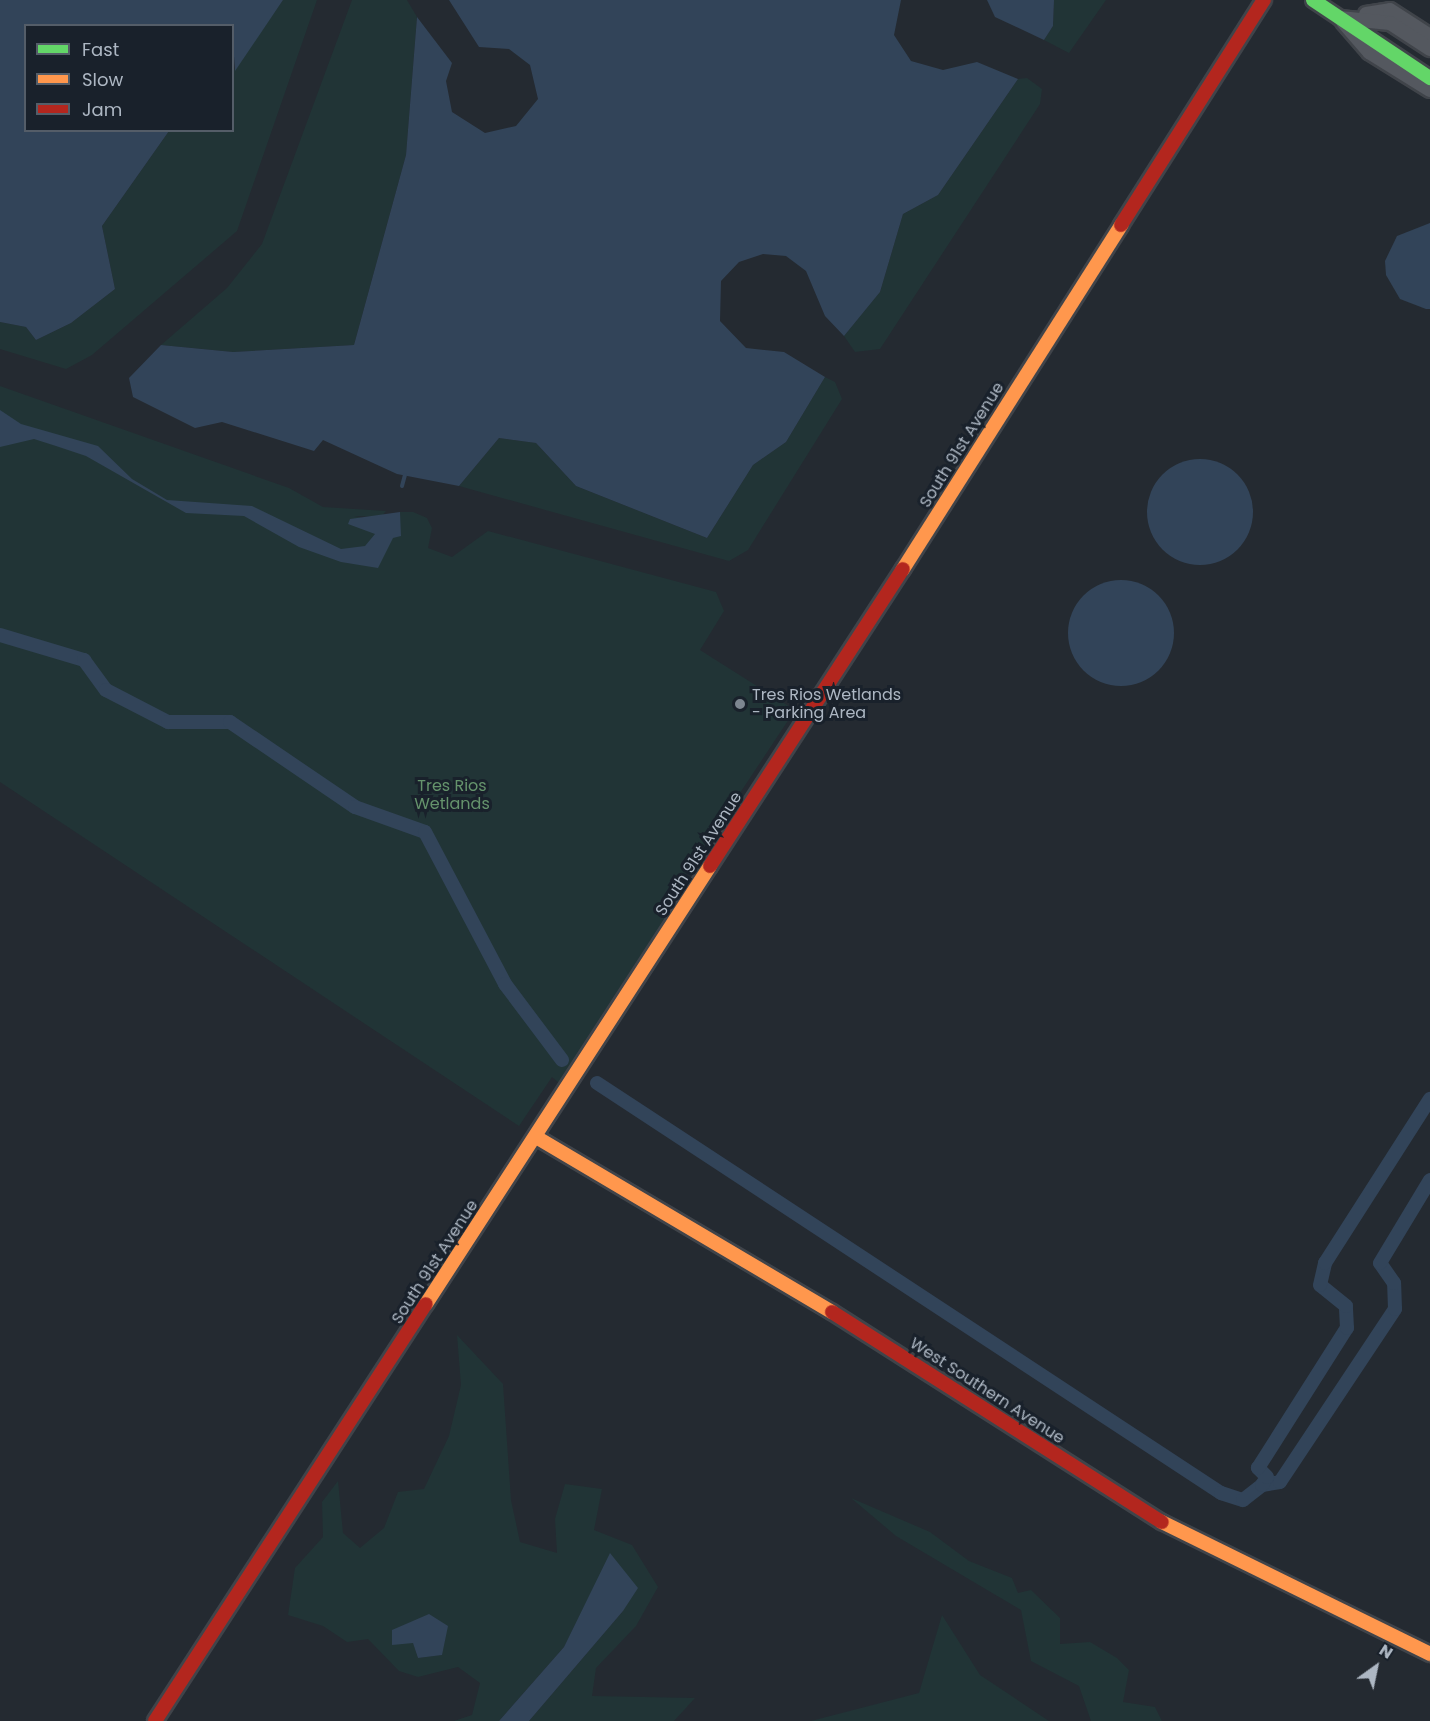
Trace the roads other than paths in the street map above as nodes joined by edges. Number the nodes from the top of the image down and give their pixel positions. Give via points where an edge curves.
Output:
1 (1264, 0) edge
2 (1313, 0) edge
3 (1340, 18) junction
4 (1430, 36) edge
5 (1430, 49) edge
6 (1430, 78) edge
7 (1430, 90) edge
8 (536, 1137) junction
9 (1430, 1654) edge
10 (155, 1721) edge

1 - 8 main road, South 91st Avenue
2 - 3 main road
3 - 4 street via 1390,10
3 - 5 street via 1380,20
3 - 6 main road
3 - 7 street via 1369,52
8 - 9 main road, West Southern Avenue via 776,1276 1214,1552
8 - 10 main road, South 91st Avenue

